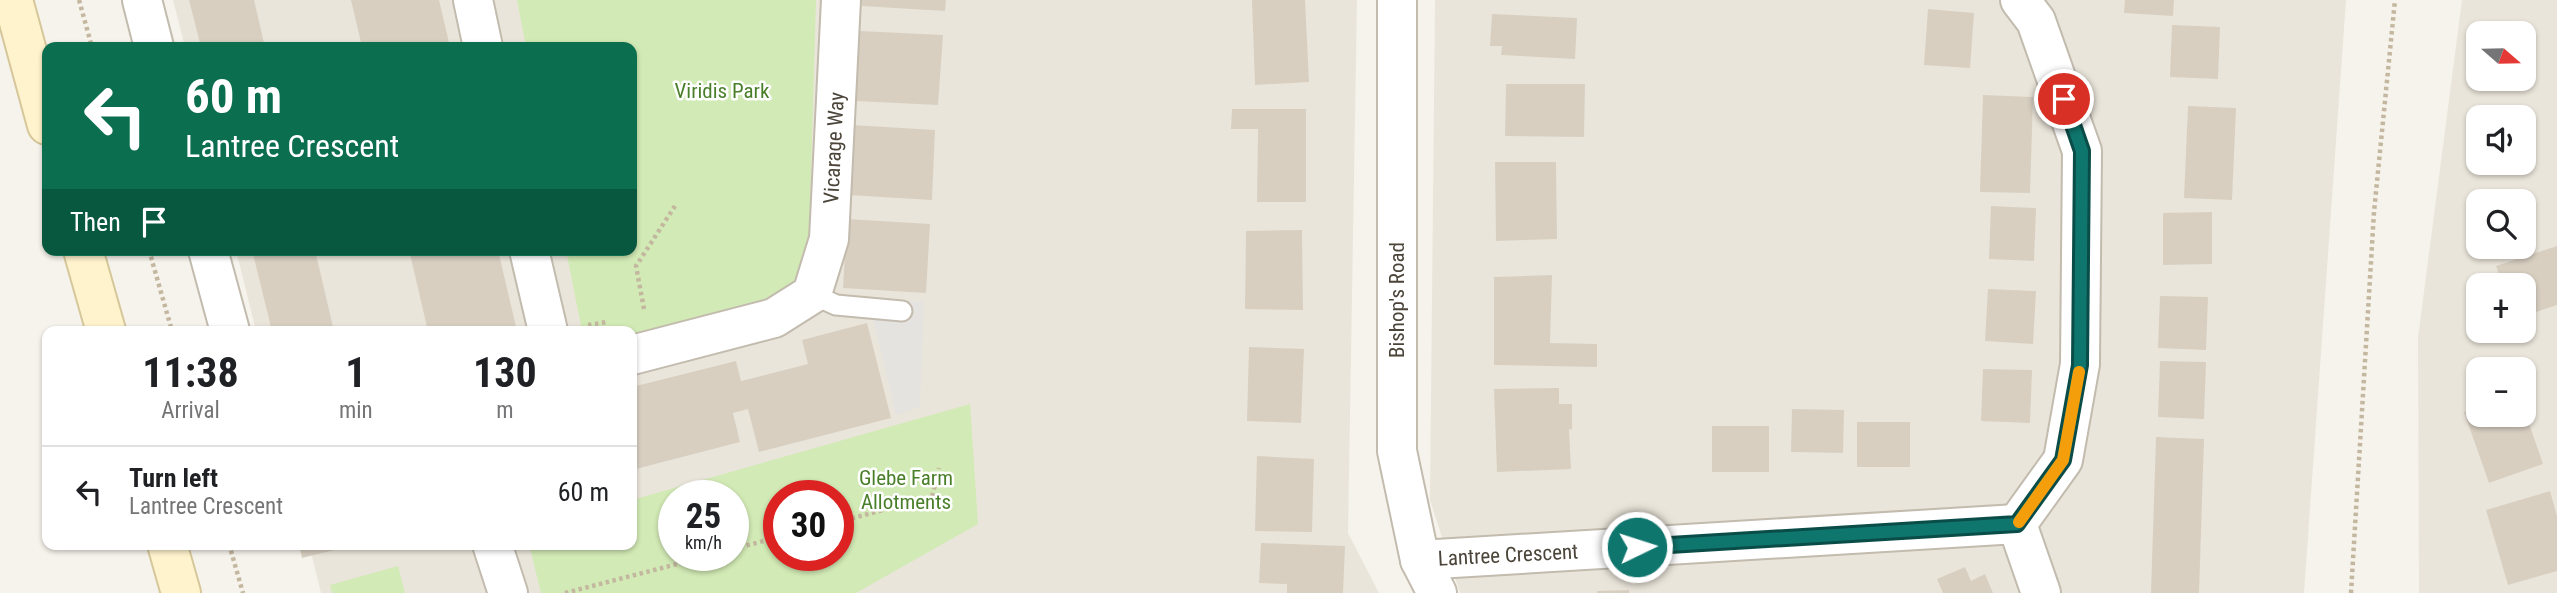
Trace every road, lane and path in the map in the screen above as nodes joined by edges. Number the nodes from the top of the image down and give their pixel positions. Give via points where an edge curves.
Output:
1 (13, 0) edge
2 (26, 0) edge
3 (79, 0) edge
4 (142, 0) edge
5 (473, 0) edge
6 (841, 0) edge
7 (1396, 0) edge
8 (2020, 0) edge
9 (2395, 0) edge
10 (91, 42) edge
11 (153, 42) edge
12 (483, 42) edge
13 (34, 76) junction
14 (42, 106) edge
15 (675, 206) dead end
16 (85, 256) edge
17 (151, 256) edge
18 (210, 256) edge
19 (533, 256) edge
20 (812, 294) junction
21 (902, 311) dead end
22 (645, 314) dead end
23 (609, 321) dead end
24 (105, 326) edge
25 (171, 326) edge
26 (229, 326) edge
27 (565, 326) edge
28 (578, 326) edge
29 (637, 354) edge
30 (939, 468) dead end
31 (854, 518) edge
32 (2017, 524) junction
33 (169, 550) edge
34 (231, 550) edge
35 (494, 550) edge
36 (1420, 560) junction
37 (658, 569) edge
38 (181, 593) edge
39 (243, 593) edge
40 (508, 593) edge
41 (565, 593) edge
42 (1437, 593) edge
43 (2041, 593) edge
44 (2351, 593) edge

1 - 13 street
2 - 13 street
3 - 10 path
4 - 11 street
5 - 12 street
6 - 20 street, Vicarage Way via 829,239
7 - 36 street, Bishop's Road via 1398,451
8 - 32 street via 2036,21 2082,151 2080,365 2063,460
9 - 44 path via 2374,212
13 - 14 street
15 - 22 path via 636,266
16 - 24 street
17 - 25 path
18 - 26 street
19 - 27 street
20 - 21 lane via 836,305
20 - 29 street via 774,318
23 - 28 path
30 - 31 path via 932,497
32 - 36 street, Lantree Crescent
32 - 43 street
33 - 38 street
34 - 39 path
35 - 40 street
36 - 42 street, Bishop's Road
37 - 41 path

